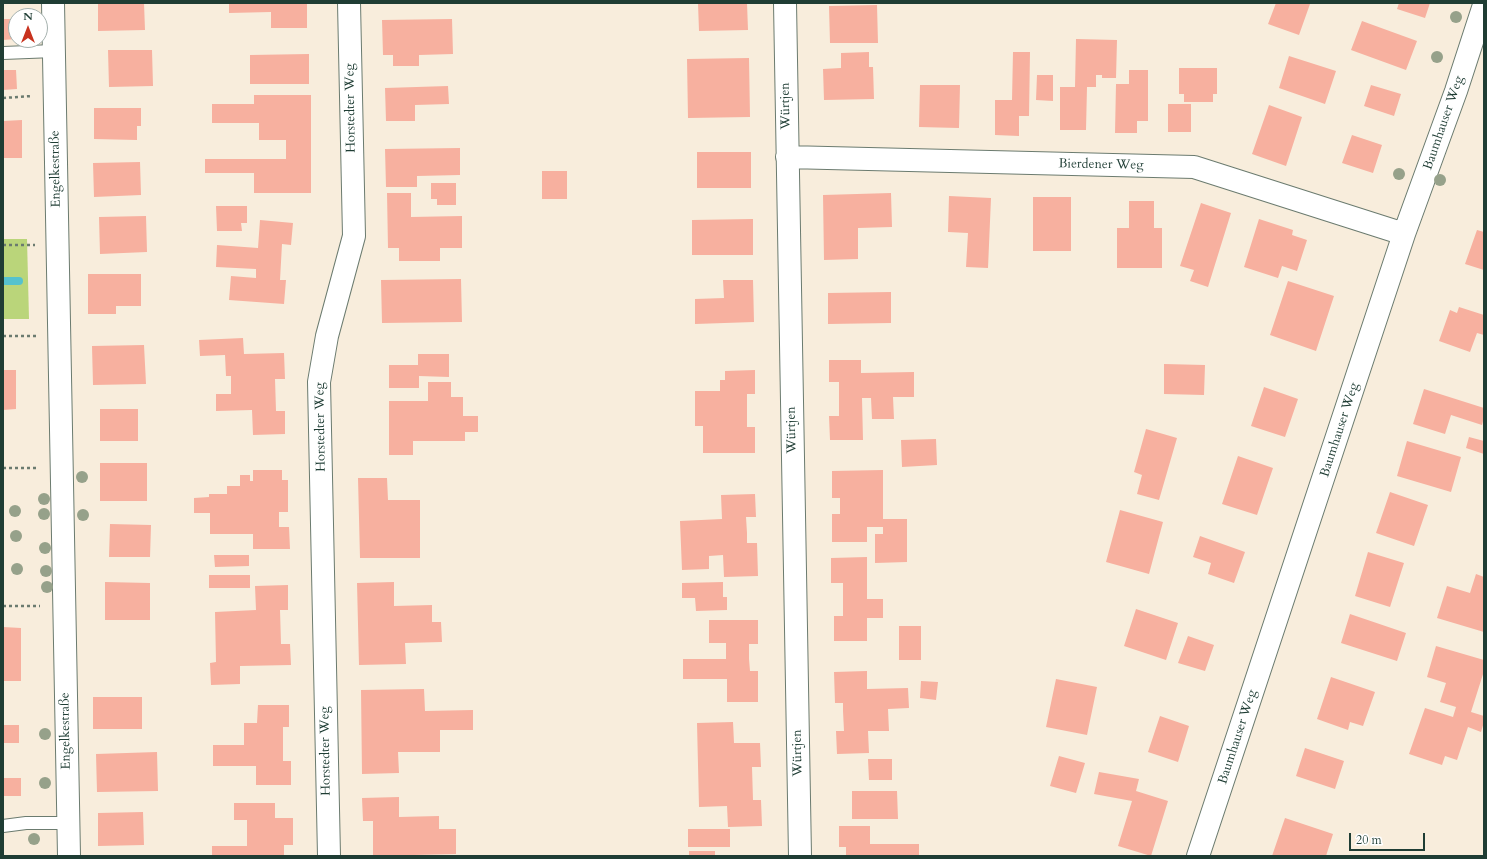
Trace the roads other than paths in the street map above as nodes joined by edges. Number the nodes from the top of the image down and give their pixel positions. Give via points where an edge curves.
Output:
1 (53, 3) edge
2 (349, 3) edge
3 (785, 3) edge
4 (1484, 5) edge
5 (54, 51) junction
6 (3, 52) edge
7 (787, 157) junction
8 (1404, 234) junction
9 (68, 823) junction
10 (3, 826) edge
11 (69, 856) edge
12 (328, 856) edge
13 (800, 856) edge
14 (1198, 856) edge

1 - 5 street, Engelkestraße
2 - 12 street, Horstedter Weg via 354,236 327,336 319,382
3 - 7 street, Würtjen
4 - 8 street, Baumhauser Weg
5 - 6 lane
5 - 9 street, Engelkestraße
7 - 8 street, Bierdener Weg via 1194,167
7 - 13 street, Würtjen
8 - 14 street, Baumhauser Weg
9 - 10 lane
9 - 11 street, Engelkestraße

